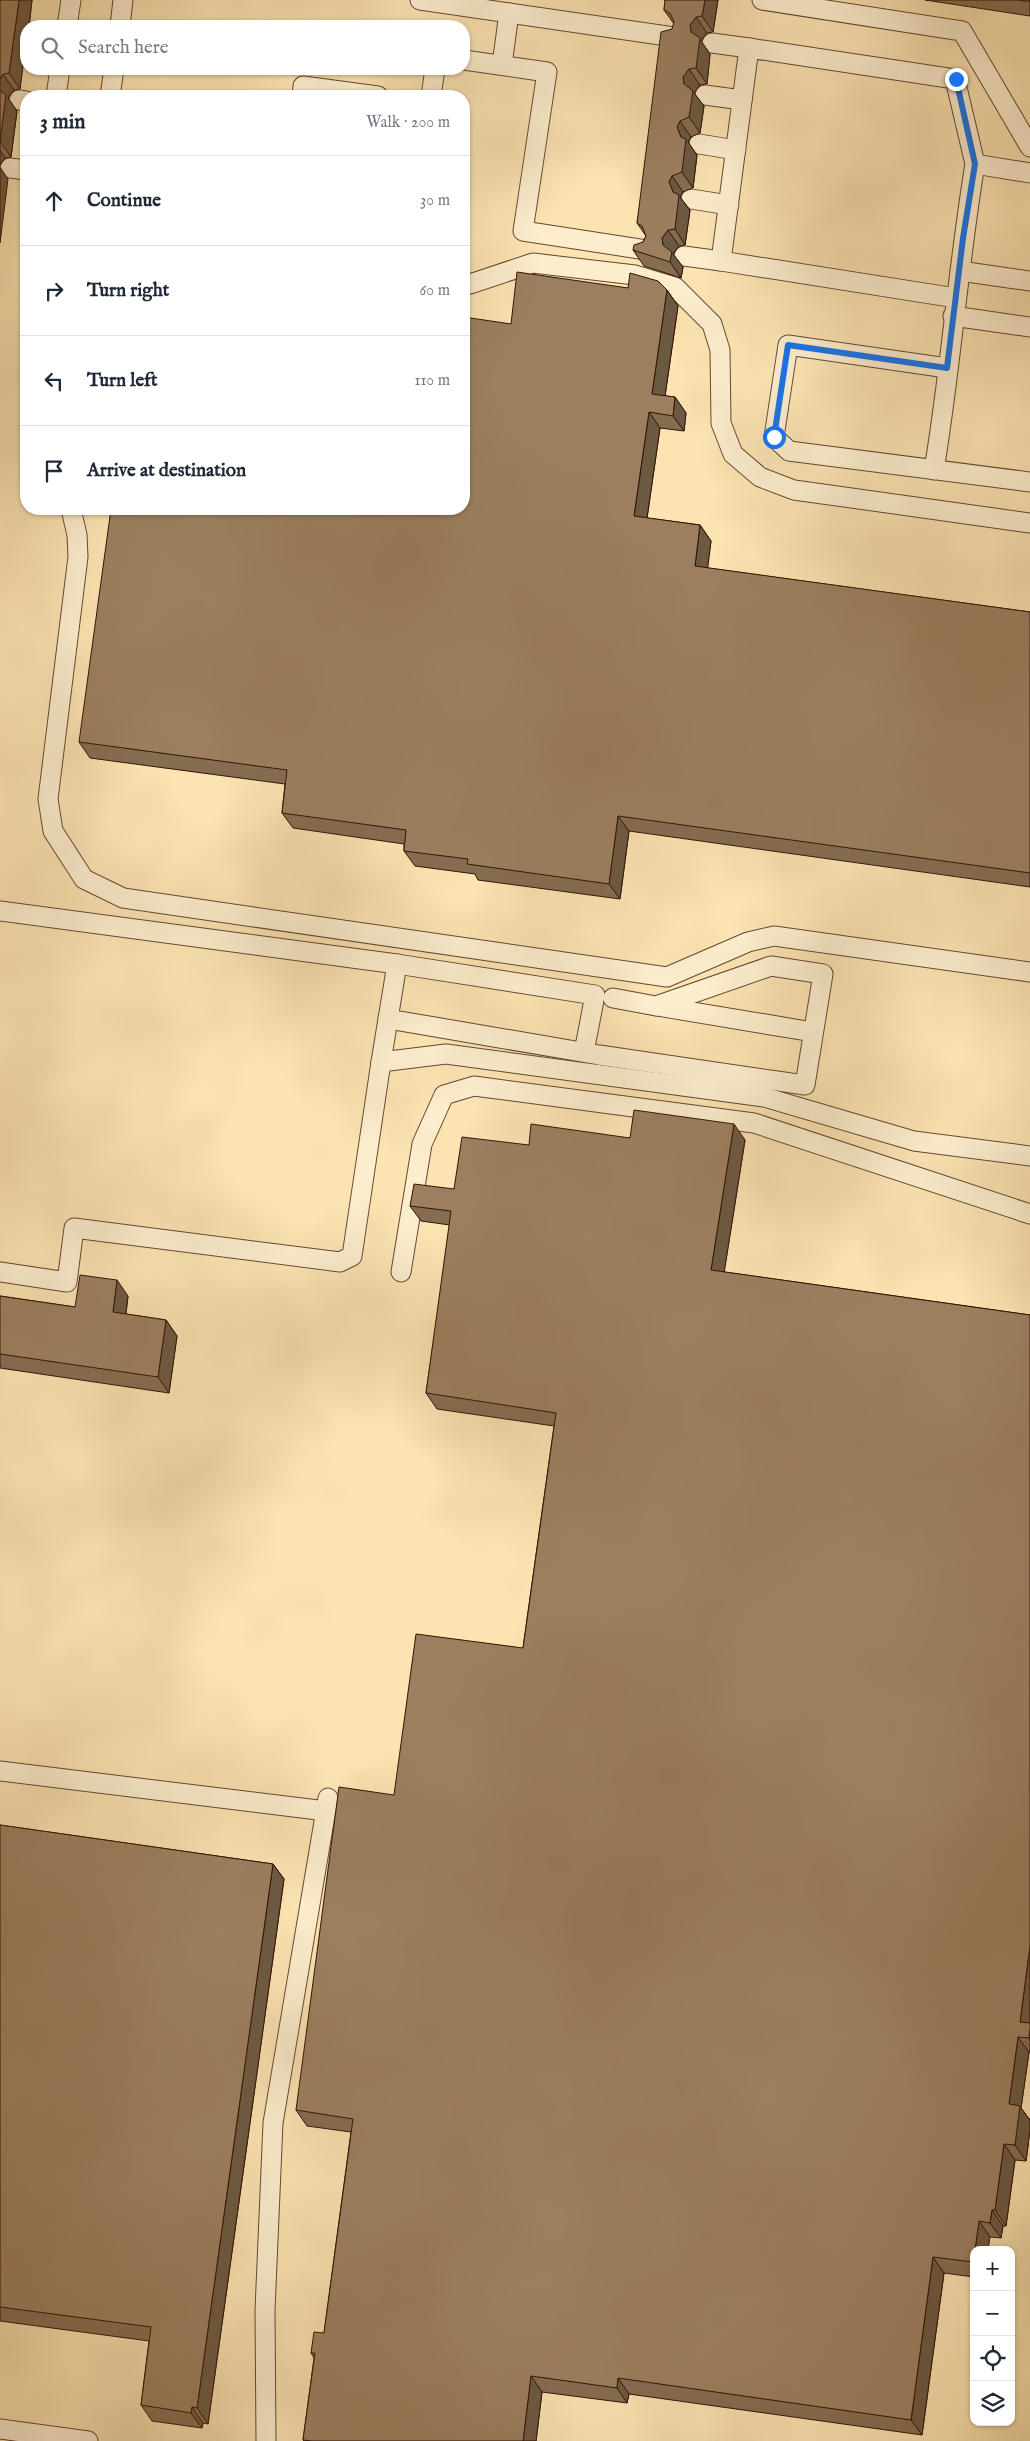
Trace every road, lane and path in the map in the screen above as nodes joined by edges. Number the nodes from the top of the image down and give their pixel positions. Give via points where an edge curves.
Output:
1 (71, 0) edge
2 (123, 0) edge
3 (420, 0) edge
4 (762, 0) edge
5 (509, 13) junction
6 (68, 20) edge
7 (121, 20) edge
8 (674, 37) edge
9 (712, 43) dead end
10 (749, 48) junction
11 (470, 61) edge
12 (502, 65) junction
13 (59, 75) edge
14 (113, 75) edge
15 (435, 75) edge
16 (57, 90) edge
17 (111, 90) edge
18 (303, 90) edge
19 (333, 90) edge
20 (432, 90) edge
21 (705, 95) dead end
22 (742, 100) junction
23 (699, 144) dead end
24 (1030, 147) edge
25 (736, 150) junction
26 (975, 164) junction
27 (1030, 172) edge
28 (692, 199) dead end
29 (728, 205) junction
30 (646, 250) edge
31 (684, 256) dead end
32 (721, 261) junction
33 (960, 271) junction
34 (1030, 281) edge
35 (470, 284) edge
36 (954, 307) junction
37 (1030, 327) edge
38 (947, 368) junction
39 (934, 470) junction
40 (1030, 482) edge
41 (72, 515) edge
42 (1030, 523) edge
43 (0, 911) edge
44 (397, 964) junction
45 (1030, 972) edge
46 (613, 998) dead end
47 (656, 1006) junction
48 (388, 1019) junction
49 (813, 1032) junction
50 (584, 1052) junction
51 (381, 1062) junction
52 (1030, 1156) edge
53 (1030, 1214) edge
54 (0, 1272) edge
55 (401, 1272) dead end
56 (0, 1771) edge
57 (0, 2429) edge
58 (88, 2441) edge
59 (266, 2441) edge

1 - 6 lane
2 - 7 lane
3 - 5 lane
4 - 24 lane via 962,31
5 - 8 lane
5 - 12 lane
9 - 10 lane
10 - 22 lane
10 - 26 lane via 956,79
11 - 12 lane
12 - 30 lane via 547,72 523,231
13 - 16 lane
14 - 17 lane
15 - 20 lane
18 - 19 lane via 303,86
21 - 22 lane
22 - 25 lane
23 - 25 lane
25 - 29 lane
26 - 27 lane
26 - 33 lane
28 - 29 lane
29 - 32 lane
31 - 32 lane
32 - 36 lane
33 - 34 lane
33 - 36 lane
35 - 42 lane via 533,262 635,275 675,288 712,324 720,350 721,423 733,454 760,477 794,490
36 - 37 lane
36 - 38 lane
38 - 39 lane
38 - 39 lane via 788,345 774,437 789,452
39 - 40 lane
41 - 45 lane via 78,557 48,799 53,830 84,879 123,898 667,977 748,942 774,936
43 - 44 lane
44 - 48 lane
44 - 50 lane via 595,995
46 - 47 lane
47 - 49 lane
47 - 49 lane via 771,966 823,974
48 - 50 lane
48 - 51 lane
49 - 50 lane via 805,1085
51 - 52 lane via 446,1054 764,1097 914,1141
51 - 54 lane via 352,1256 340,1262 74,1228 67,1282
53 - 55 lane via 754,1123 474,1086 444,1095 422,1144
56 - 59 lane via 327,1805 273,2123 264,2310
57 - 58 lane

